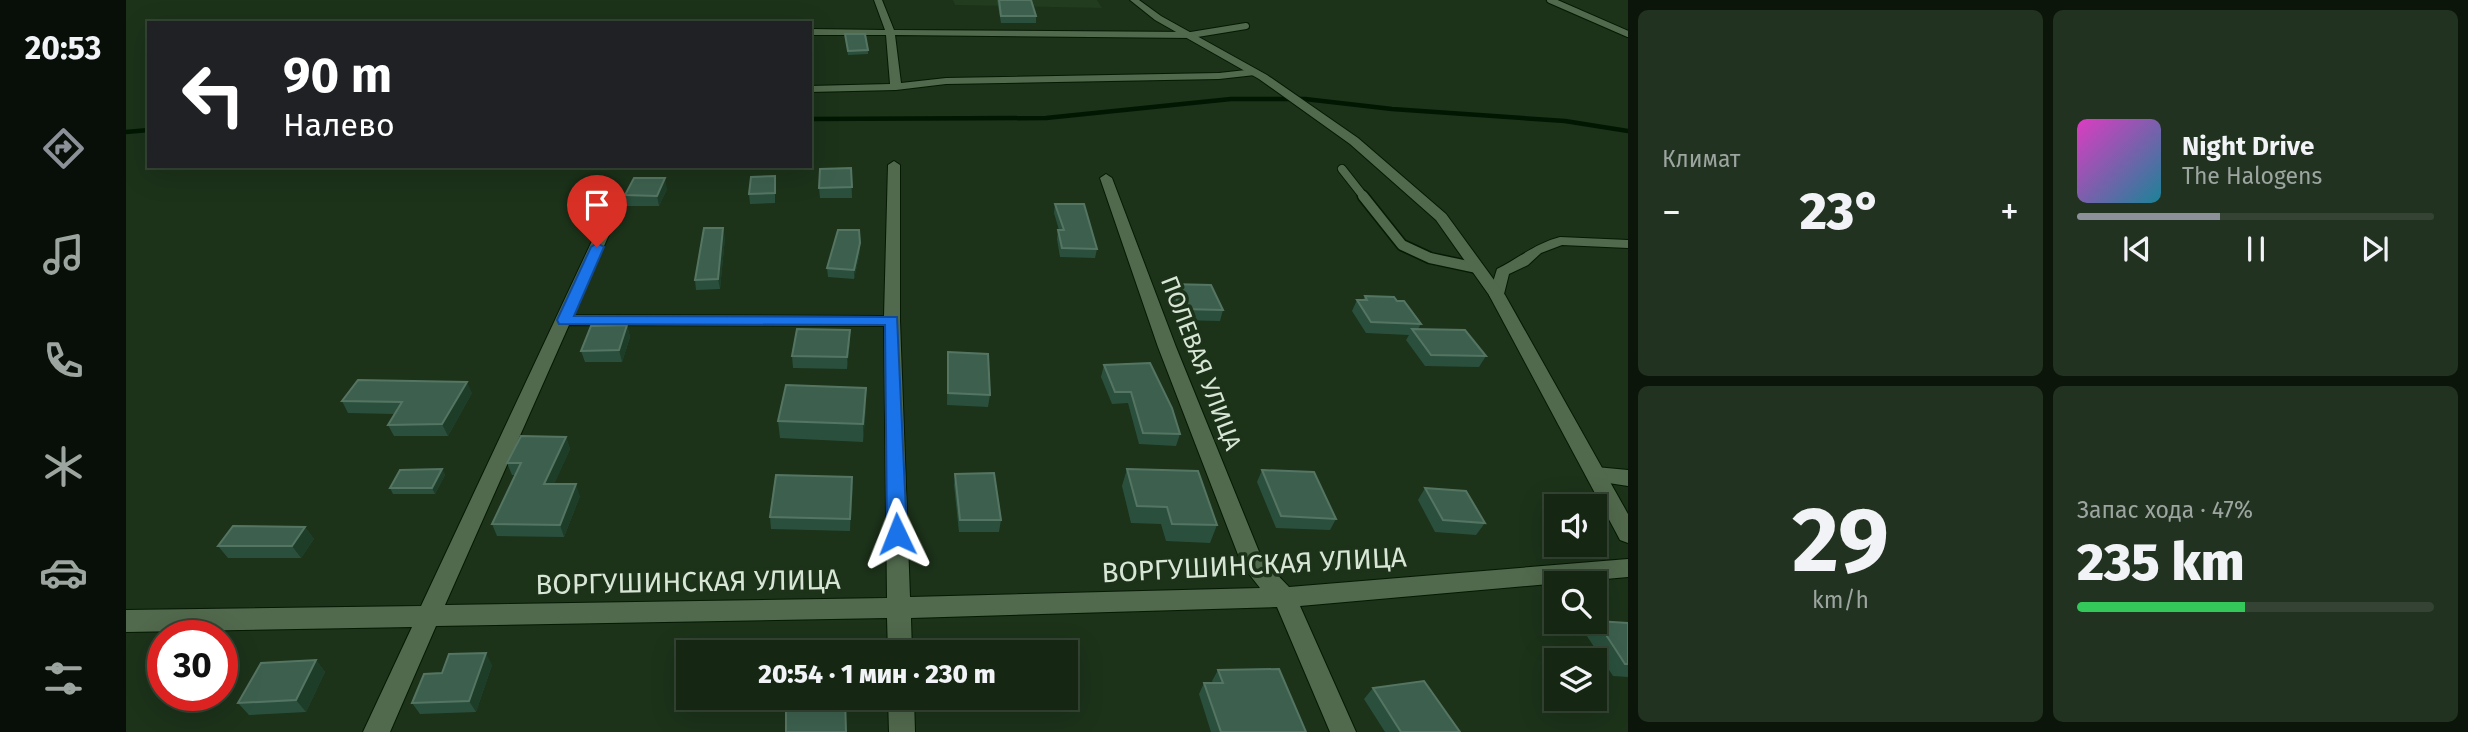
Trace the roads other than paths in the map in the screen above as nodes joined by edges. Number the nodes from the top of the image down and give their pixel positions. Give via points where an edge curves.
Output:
1 (878, 0) edge
2 (1134, 0) edge
3 (1550, 0) edge
4 (1246, 26) dead end
5 (812, 32) edge
6 (890, 32) junction
7 (1628, 34) edge
8 (1191, 35) junction
9 (1255, 72) junction
10 (896, 86) junction
11 (812, 89) edge
12 (894, 165) dead end
13 (1342, 169) dead end
14 (1106, 178) dead end
15 (619, 197) dead end
16 (1628, 244) edge
17 (1477, 268) junction
18 (1497, 295) junction
19 (565, 320) junction
20 (892, 321) junction
21 (1596, 475) junction
22 (1628, 478) edge
23 (1628, 534) edge
24 (1628, 568) edge
25 (1284, 597) junction
26 (900, 608) junction
27 (430, 616) junction
28 (126, 621) edge
29 (900, 640) edge
30 (901, 710) edge
31 (376, 732) edge
32 (902, 732) edge
33 (1343, 732) edge

1 - 6 street
2 - 8 street
3 - 7 lane
4 - 8 lane
5 - 6 street
6 - 8 street
6 - 10 street
8 - 9 street
9 - 10 street
9 - 17 street via 1354,141 1441,217
10 - 11 street
12 - 20 street
13 - 17 lane via 1402,245 1430,258
14 - 25 street, ПОЛЕВАЯ УЛИЦА via 1254,565
15 - 19 street
16 - 18 street via 1560,241 1536,250 1502,272
17 - 18 street
18 - 21 street
19 - 20 street
19 - 27 street
20 - 26 street
21 - 22 street
21 - 23 street
24 - 25 street, ВОРГУШИНСКАЯ УЛИЦА
25 - 26 street, ВОРГУШИНСКАЯ УЛИЦА
25 - 33 street
26 - 27 street, ВОРГУШИНСКАЯ УЛИЦА
26 - 29 street
27 - 28 street, ВОРГУШИНСКАЯ УЛИЦА
27 - 31 street
30 - 32 street

